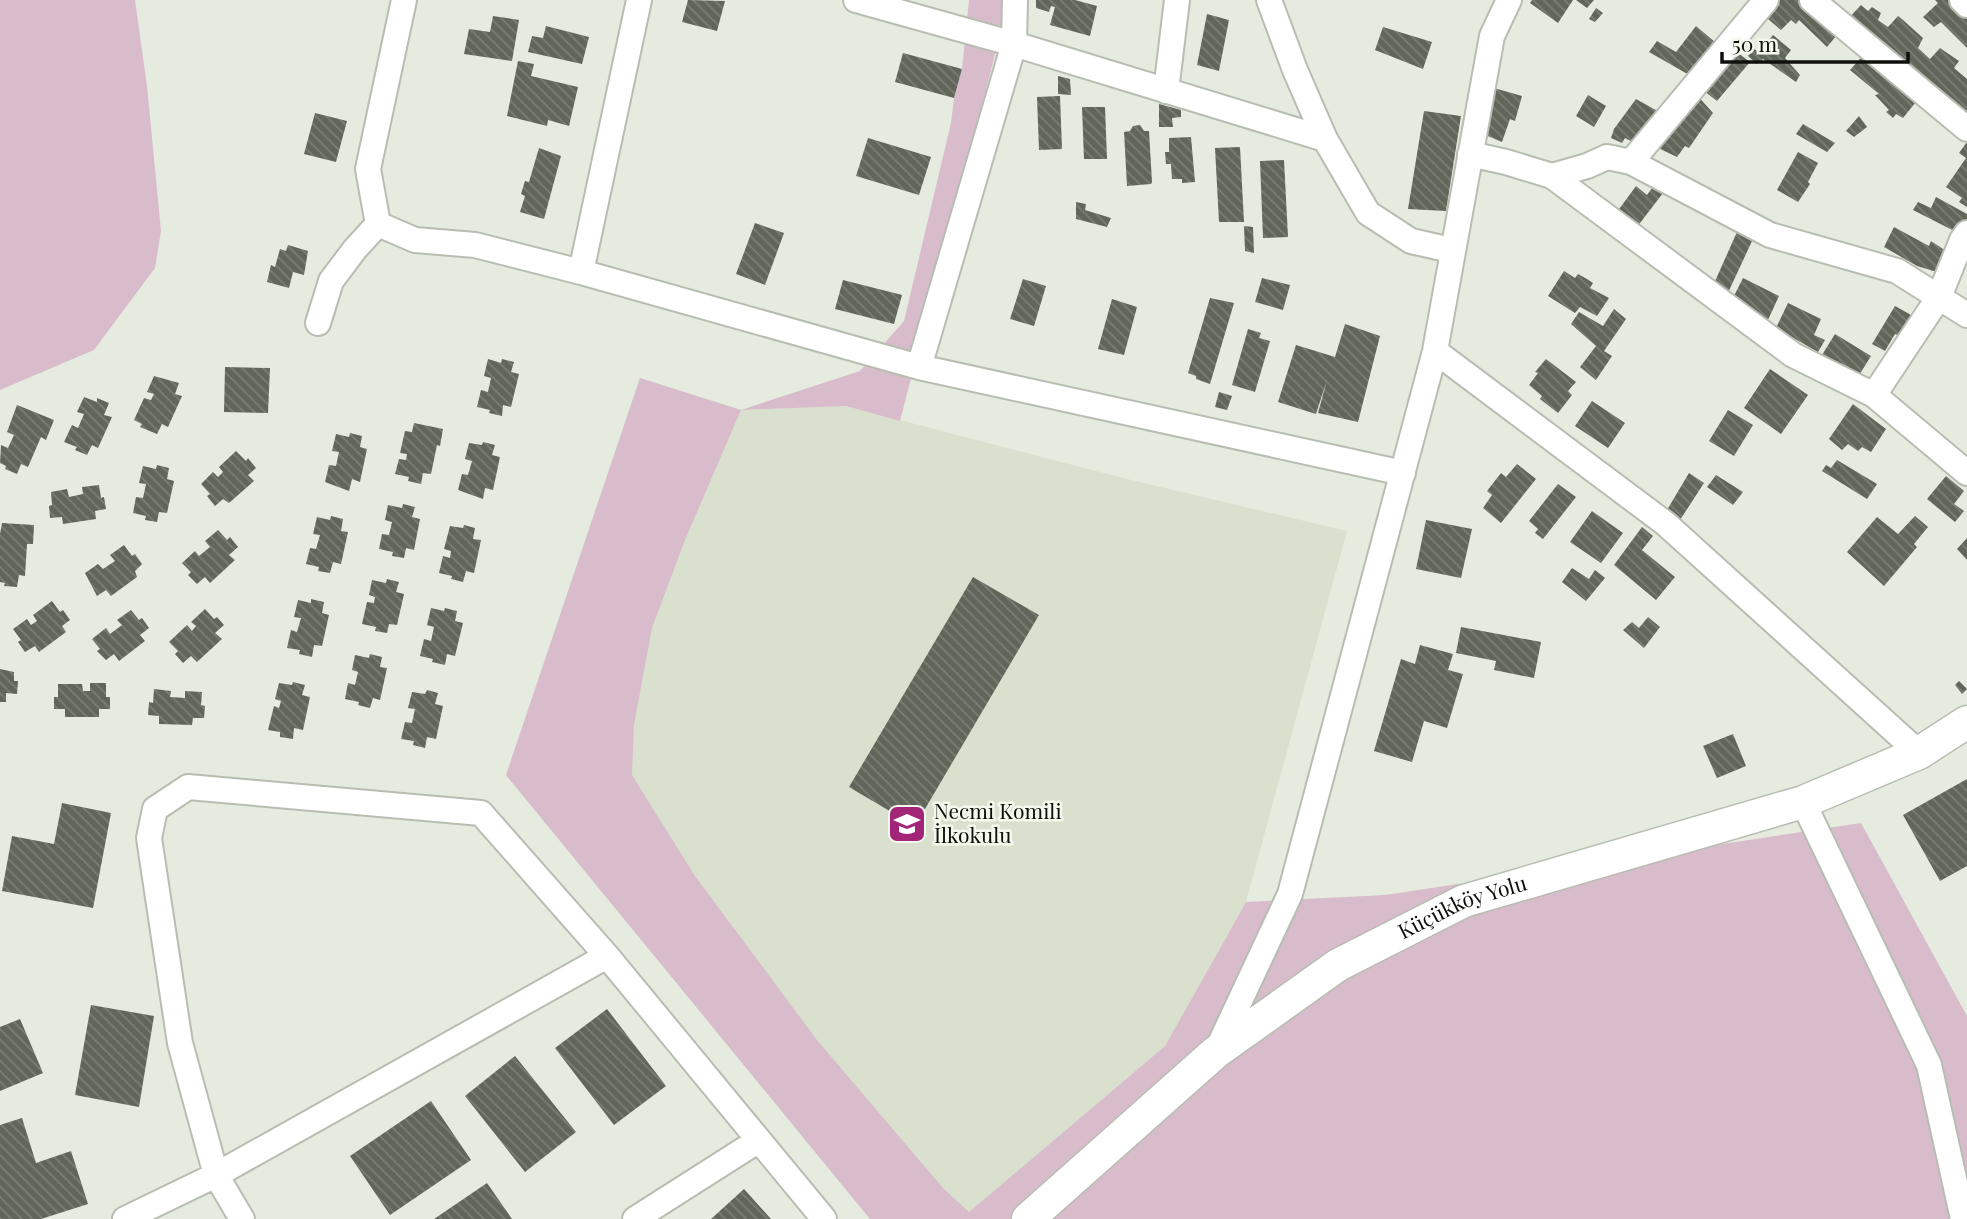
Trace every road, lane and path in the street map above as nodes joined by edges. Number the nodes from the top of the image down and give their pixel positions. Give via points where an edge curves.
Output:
1 (404, 0) edge
2 (639, 0) edge
3 (856, 0) edge
4 (1015, 0) edge
5 (1177, 0) edge
6 (1269, 0) edge
7 (1509, 0) edge
8 (1766, 0) edge
9 (1812, 0) edge
10 (1962, 0) edge
11 (1967, 5) edge
12 (1014, 44) junction
13 (1166, 91) junction
14 (1967, 129) edge
15 (1325, 139) junction
16 (1470, 154) junction
17 (1631, 162) junction
18 (1552, 176) junction
19 (378, 224) junction
20 (1967, 233) edge
21 (1451, 250) junction
22 (581, 272) junction
23 (1939, 297) junction
24 (1967, 315) edge
25 (318, 323) dead end
26 (1435, 351) junction
27 (919, 367) junction
28 (1874, 395) junction
29 (1403, 473) junction
30 (1967, 473) edge
31 (1967, 722) edge
32 (1919, 753) junction
33 (1803, 802) junction
34 (607, 956) junction
35 (1216, 1052) junction
36 (759, 1140) junction
37 (216, 1175) junction
38 (125, 1219) edge
39 (242, 1219) edge
40 (635, 1219) edge
41 (824, 1219) edge
42 (1028, 1219) edge
43 (1962, 1219) edge

1 - 19 street via 368,169
2 - 22 street
3 - 12 street
4 - 12 street
5 - 13 street
6 - 15 street
7 - 16 street via 1492,36
8 - 17 street
9 - 14 street
10 - 11 street
12 - 13 street
12 - 27 street
13 - 15 street
15 - 21 street via 1368,213 1411,241
16 - 18 street
16 - 21 street
17 - 18 street via 1606,157
17 - 23 street via 1770,235 1897,271
18 - 28 street via 1793,355
19 - 22 street via 415,240 475,246
19 - 25 street via 331,281
20 - 23 street
21 - 26 street
22 - 27 street
23 - 24 street
23 - 28 street
26 - 29 street
26 - 32 street via 1665,524
27 - 29 street
28 - 30 street
29 - 35 street via 1290,894
31 - 32 main road, Küçükköy Yolu
32 - 33 main road, Küçükköy Yolu
33 - 35 main road, Küçükköy Yolu via 1464,901 1338,965
33 - 43 street via 1929,1065
34 - 36 street
34 - 37 street
34 - 37 street via 481,813 188,787 155,809 149,838 180,1042
35 - 42 main road, Küçükköy Yolu
36 - 40 street
36 - 41 street
37 - 38 street
37 - 39 street

